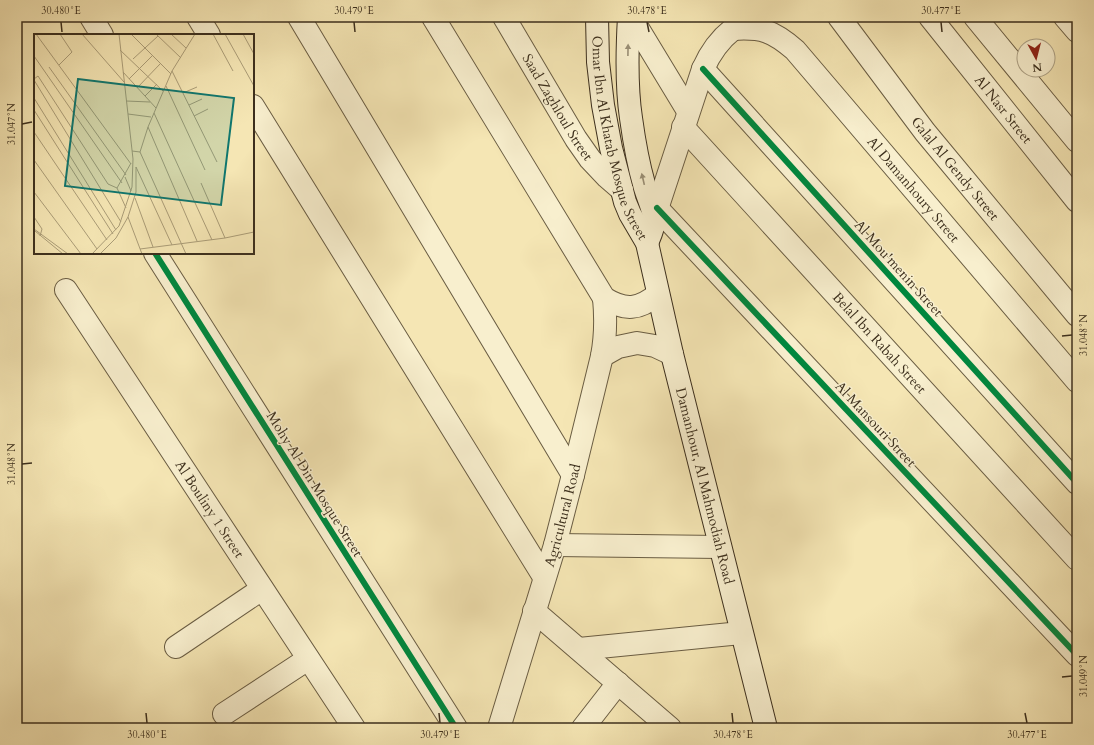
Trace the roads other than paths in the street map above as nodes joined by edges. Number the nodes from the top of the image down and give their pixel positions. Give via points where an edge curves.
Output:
1 (91, 17) edge
2 (198, 17) edge
3 (299, 17) edge
4 (433, 17) edge
5 (504, 17) edge
6 (597, 17) edge
7 (630, 17) edge
8 (839, 17) edge
9 (930, 17) edge
10 (976, 17) edge
11 (1065, 17) edge
12 (729, 23) edge
13 (1077, 31) edge
14 (101, 34) edge
15 (208, 34) edge
16 (703, 69) junction
17 (254, 108) edge
18 (686, 119) junction
19 (1077, 141) edge
20 (622, 190) junction
21 (1077, 201) edge
22 (656, 213) junction
23 (647, 243) junction
24 (155, 254) edge
25 (66, 290) dead end
26 (658, 294) junction
27 (604, 298) junction
28 (1077, 315) edge
29 (672, 354) junction
30 (602, 356) junction
31 (1077, 381) edge
32 (573, 475) junction
33 (1077, 483) edge
34 (555, 545) junction
35 (720, 548) junction
36 (1077, 559) edge
37 (544, 577) junction
38 (262, 589) junction
39 (534, 611) junction
40 (741, 633) junction
41 (176, 647) dead end
42 (579, 649) junction
43 (1077, 656) edge
44 (308, 659) junction
45 (618, 683) junction
46 (224, 714) dead end
47 (354, 728) edge
48 (456, 728) edge
49 (499, 728) edge
50 (583, 728) edge
51 (670, 728) edge
52 (766, 728) edge

1 - 14 street
2 - 15 street
3 - 32 street
4 - 27 street
5 - 20 street, Saad Zaghloul Street via 576,139 590,159
6 - 20 street, Omar Ibn Al Khatab Mosque Street via 598,62 603,105
7 - 18 street, Belal Ibn Rabah Street
22 -> 7 street, Omar Ibn Al Khatab Mosque Street via 644,185 631,117 627,48
8 - 28 street, Galal Al Gendy Street via 925,132
9 - 21 street, Al Nasr Street
10 - 19 street
11 - 13 street
12 - 16 street
12 - 31 street, Al Damanhoury Street via 767,31 795,50
16 - 18 street
16 - 33 street, Al Mou'menin Street
17 - 37 street
18 - 22 street
18 - 36 street, Belal Ibn Rabah Street
20 - 23 street, Omar Ibn Al Khatab Mosque Street via 630,214
22 - 23 street, Omar Ibn Al Khatab Mosque Street
22 - 43 street, Al Mansouri Street
23 - 26 street, Damanhour, Al Mahmodiah Road
24 - 48 street, Mohy Al Din Mosque Street
25 - 38 street, Al Bouliny 1 Street
26 - 27 street via 649,302 626,307
26 - 29 street, Damanhour, Al Mahmodiah Road
27 - 30 street, Agricultural Road via 606,322
29 - 30 street via 655,346 637,343 618,347
29 - 35 street, Damanhour, Al Mahmodiah Road
30 - 32 street, Agricultural Road
32 - 34 street, Agricultural Road
34 - 35 street
34 - 37 street, Agricultural Road
35 - 40 street, Damanhour, Al Mahmodiah Road
37 - 39 street, Agricultural Road
38 - 41 street
38 - 44 street, Al Bouliny 1 Street
39 - 42 street
39 - 49 street, Agricultural Road
40 - 42 street
40 - 52 street, Damanhour, Al Mahmodiah Road
42 - 45 street
44 - 46 street
44 - 47 street, Al Bouliny 1 Street
45 - 50 street
45 - 51 street

